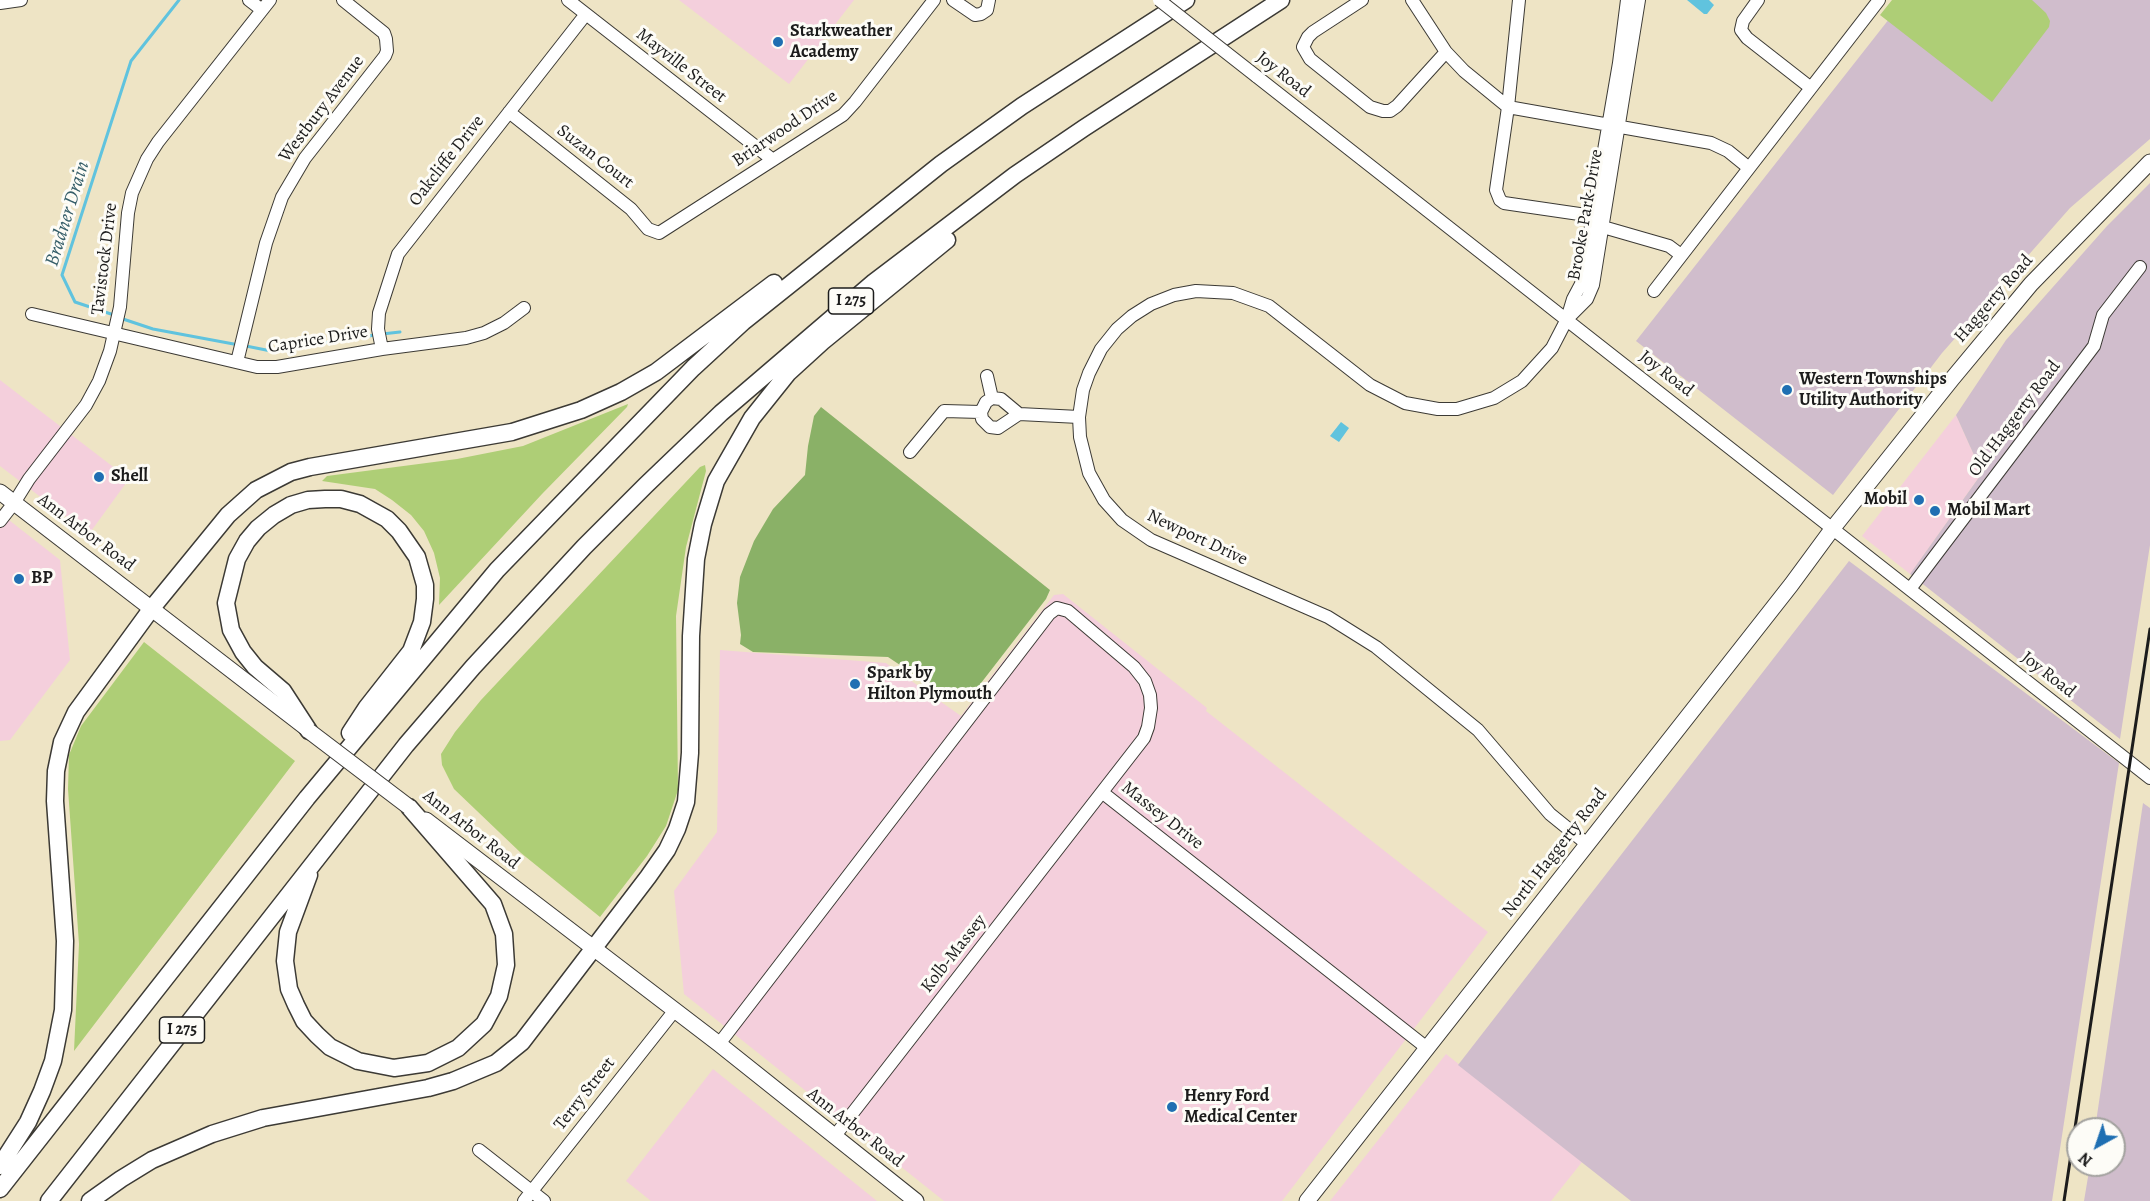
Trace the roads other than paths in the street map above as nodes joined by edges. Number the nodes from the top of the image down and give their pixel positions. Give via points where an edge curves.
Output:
1 (21, 0) edge
2 (249, 0) edge
3 (270, 0) edge
4 (343, 0) edge
5 (568, 0) edge
6 (934, 0) edge
7 (953, 0) edge
8 (988, 0) edge
9 (1159, 0) edge
10 (1186, 0) edge
11 (1281, 0) edge
12 (1362, 0) edge
13 (1412, 0) edge
14 (1519, 0) edge
15 (1627, 0) edge
16 (1640, 0) edge
17 (1758, 0) edge
18 (1872, 2) edge
19 (0, 3) edge
20 (262, 10) junction
21 (586, 14) junction
22 (1630, 17) junction
23 (1446, 52) junction
24 (1811, 88) junction
25 (1508, 107) junction
26 (509, 112) junction
27 (1614, 127) junction
28 (773, 160) junction
29 (2150, 162) edge
30 (1749, 168) junction
31 (1015, 175) junction
32 (1593, 216) junction
33 (1603, 227) junction
34 (656, 232) joint
35 (855, 232) junction
36 (1681, 255) junction
37 (2140, 267) dead end
38 (1654, 291) dead end
39 (524, 308) dead end
40 (32, 314) dead end
41 (1567, 319) junction
42 (113, 332) junction
43 (382, 349) junction
44 (237, 362) junction
45 (987, 376) dead end
46 (992, 398) junction
47 (981, 412) junction
48 (1020, 414) junction
49 (1079, 417) junction
50 (910, 452) dead end
51 (0, 492) edge
52 (14, 503) junction
53 (0, 521) edge
54 (1833, 528) junction
55 (1910, 589) junction
56 (152, 608) junction
57 (309, 731) junction
58 (2150, 778) edge
59 (1103, 793) junction
60 (307, 798) junction
61 (410, 807) junction
62 (1587, 844) junction
63 (315, 859) junction
64 (594, 948) junction
65 (675, 1010) junction
66 (719, 1044) junction
67 (1427, 1048) junction
68 (834, 1137) junction
69 (479, 1150) dead end
70 (0, 1166) edge
71 (0, 1189) edge
72 (528, 1196) edge
73 (49, 1201) edge
74 (90, 1201) edge
75 (544, 1201) edge
76 (916, 1201) edge
77 (1307, 1201) edge

1 - 19 street
2 - 20 street
3 - 20 street, Tavistock Drive
4 - 44 street, Westbury Avenue via 384,33 387,51 305,158 282,197 266,243
5 - 21 street, Mayville Street
6 - 28 street, Briarwood Drive via 849,109
7 - 8 street via 975,15 987,10
9 - 41 street, Joy Road, bridge
10 - 35 highway, I 275 via 1022,106
11 - 31 highway, I 275
12 - 23 street via 1313,32 1303,47 1311,59 1370,106 1390,111
13 - 23 street
14 - 25 street
15 - 22 street, Brooke Park Drive
16 - 22 street, Brooke Park Drive
17 - 24 street via 1741,30
18 - 24 street
20 - 42 street, Tavistock Drive via 158,142 139,174 128,213 123,290
21 - 26 street, Oakcliffe Drive
21 - 28 street, Mayville Street
22 - 27 street, Brooke Park Drive
23 - 25 street
24 - 30 street
25 - 27 street
25 - 32 street via 1496,190 1500,200
26 - 34 street, Suzan Court
26 - 43 street, Oakcliffe Drive via 398,254 379,313
27 - 30 street via 1711,143
27 - 32 street, Brooke Park Drive
27 - 33 street, Brooke Park Drive
28 - 34 street, Briarwood Drive via 663,232
29 - 54 main road, Haggerty Road via 2031,284
30 - 36 street
31 - 63 highway, I 275 via 874,282 721,413 646,484 473,667
31 - 64 highway via 968,223 788,373 752,418 716,481 696,559 686,802 667,850
32 - 33 street
32 - 41 street, Brooke Park Drive via 1581,284
33 - 36 street via 1669,246
33 - 41 street, Brooke Park Drive via 1589,296
35 - 56 highway via 822,247 657,372 592,405 512,432 310,467 269,482 228,515
35 - 60 highway, I 275 via 743,322 573,490 497,570
36 - 38 street
37 - 55 street, Old Haggerty Road via 2103,315 2094,346
39 - 43 street, Caprice Drive via 484,333
40 - 42 street, Caprice Drive
41 - 49 street, Newport Drive via 1552,348 1522,381 1472,406 1438,409 1405,403 1370,385 1277,311 1260,302 1222,291 1185,292 1151,304 1117,329 1089,373
41 - 54 street, Joy Road
42 - 44 street, Caprice Drive
42 - 52 street, Tavistock Drive via 105,366 86,405
43 - 44 street, Caprice Drive via 277,367
45 - 46 street
46 - 47 street
46 - 48 street via 1001,399
47 - 48 street via 986,423 994,428
47 - 50 street via 944,411
48 - 49 street
49 - 62 street, Newport Drive via 1081,447 1089,473 1104,500 1122,520 1151,540 1328,617 1376,647 1478,730 1550,814
51 - 52 main road, Ann Arbor Road
52 - 53 street, Tavistock Drive
52 - 56 main road, Ann Arbor Road
54 - 55 street, Joy Road
54 - 62 main road, North Haggerty Road
55 - 58 street, Joy Road
56 - 57 main road, Ann Arbor Road
56 - 70 highway via 76,712 58,753 55,801 65,941 63,1010 53,1061 39,1099
57 - 60 highway via 283,692 243,652 231,630 226,603 237,559 266,521 291,505 308,500 341,500 375,511 408,542 421,569 425,609 411,651 367,707
57 - 61 main road, Ann Arbor Road, bridge
59 - 66 street, Massey Drive via 1144,738 1151,718 1150,695 1134,667 1068,611 1057,608
59 - 67 street, Massey Drive
59 - 68 street, Kolb-Massey
60 - 71 highway, I 275
61 - 63 highway via 493,904 505,943 504,979 492,1012 472,1037 444,1057 411,1067 358,1062 330,1047 304,1021 289,989 286,943
61 - 64 main road, Ann Arbor Road
62 - 67 main road, North Haggerty Road
63 - 73 highway, I 275
64 - 65 main road, Ann Arbor Road
64 - 74 highway via 524,1040 496,1063 428,1088 294,1112 221,1131 152,1160
65 - 66 main road, Ann Arbor Road
65 - 72 street, Terry Street
66 - 68 main road, Ann Arbor Road
67 - 77 main road, North Haggerty Road
68 - 76 main road, Ann Arbor Road
69 - 72 street
72 - 75 street

